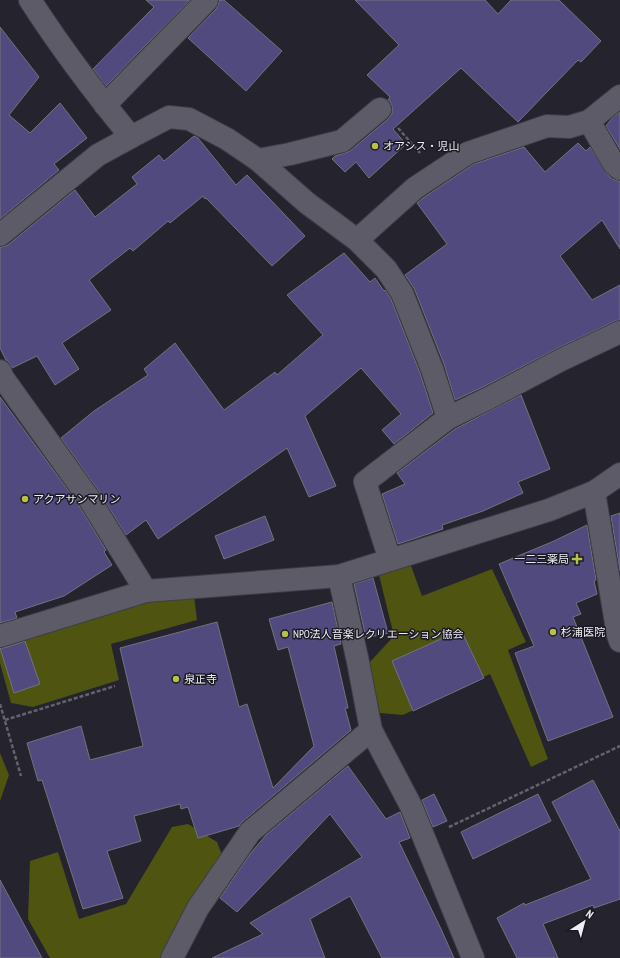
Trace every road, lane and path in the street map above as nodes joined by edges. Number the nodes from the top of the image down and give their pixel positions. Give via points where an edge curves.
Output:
1 (30, 0) edge
2 (207, 0) edge
3 (620, 96) edge
4 (105, 105) junction
5 (380, 108) joint
6 (589, 121) junction
7 (131, 137) junction
8 (258, 160) junction
9 (620, 169) edge
10 (437, 173) junction
11 (0, 235) edge
12 (357, 240) junction
13 (620, 332) edge
14 (0, 371) edge
15 (448, 418) junction
16 (620, 474) edge
17 (594, 492) junction
18 (390, 560) junction
19 (339, 576) junction
20 (146, 591) junction
21 (0, 636) edge
22 (620, 640) edge
23 (115, 686) dead end
24 (0, 704) edge
25 (5, 720) junction
26 (371, 730) junction
27 (620, 746) edge
28 (22, 776) dead end
29 (424, 839) junction
30 (172, 958) edge
31 (473, 958) edge

1 - 4 street
2 - 4 street
3 - 6 street
4 - 7 street
5 - 8 street via 342,141
5 - 10 path
6 - 9 street via 614,164
6 - 10 street via 569,127 547,126 506,139 468,153
7 - 8 street via 169,118 189,119 227,138
7 - 11 street via 98,155
8 - 12 street via 307,203
10 - 12 street via 415,188
12 - 15 street via 386,270 402,292
13 - 15 street
14 - 20 street via 88,497
15 - 18 street via 365,482
16 - 17 street
17 - 18 street via 549,510
17 - 22 street
18 - 19 street
19 - 20 street
19 - 26 street
20 - 21 street
23 - 25 path
24 - 25 path
25 - 28 path
26 - 29 street via 411,806
26 - 30 street via 250,832 198,908
27 - 29 path
29 - 31 street

